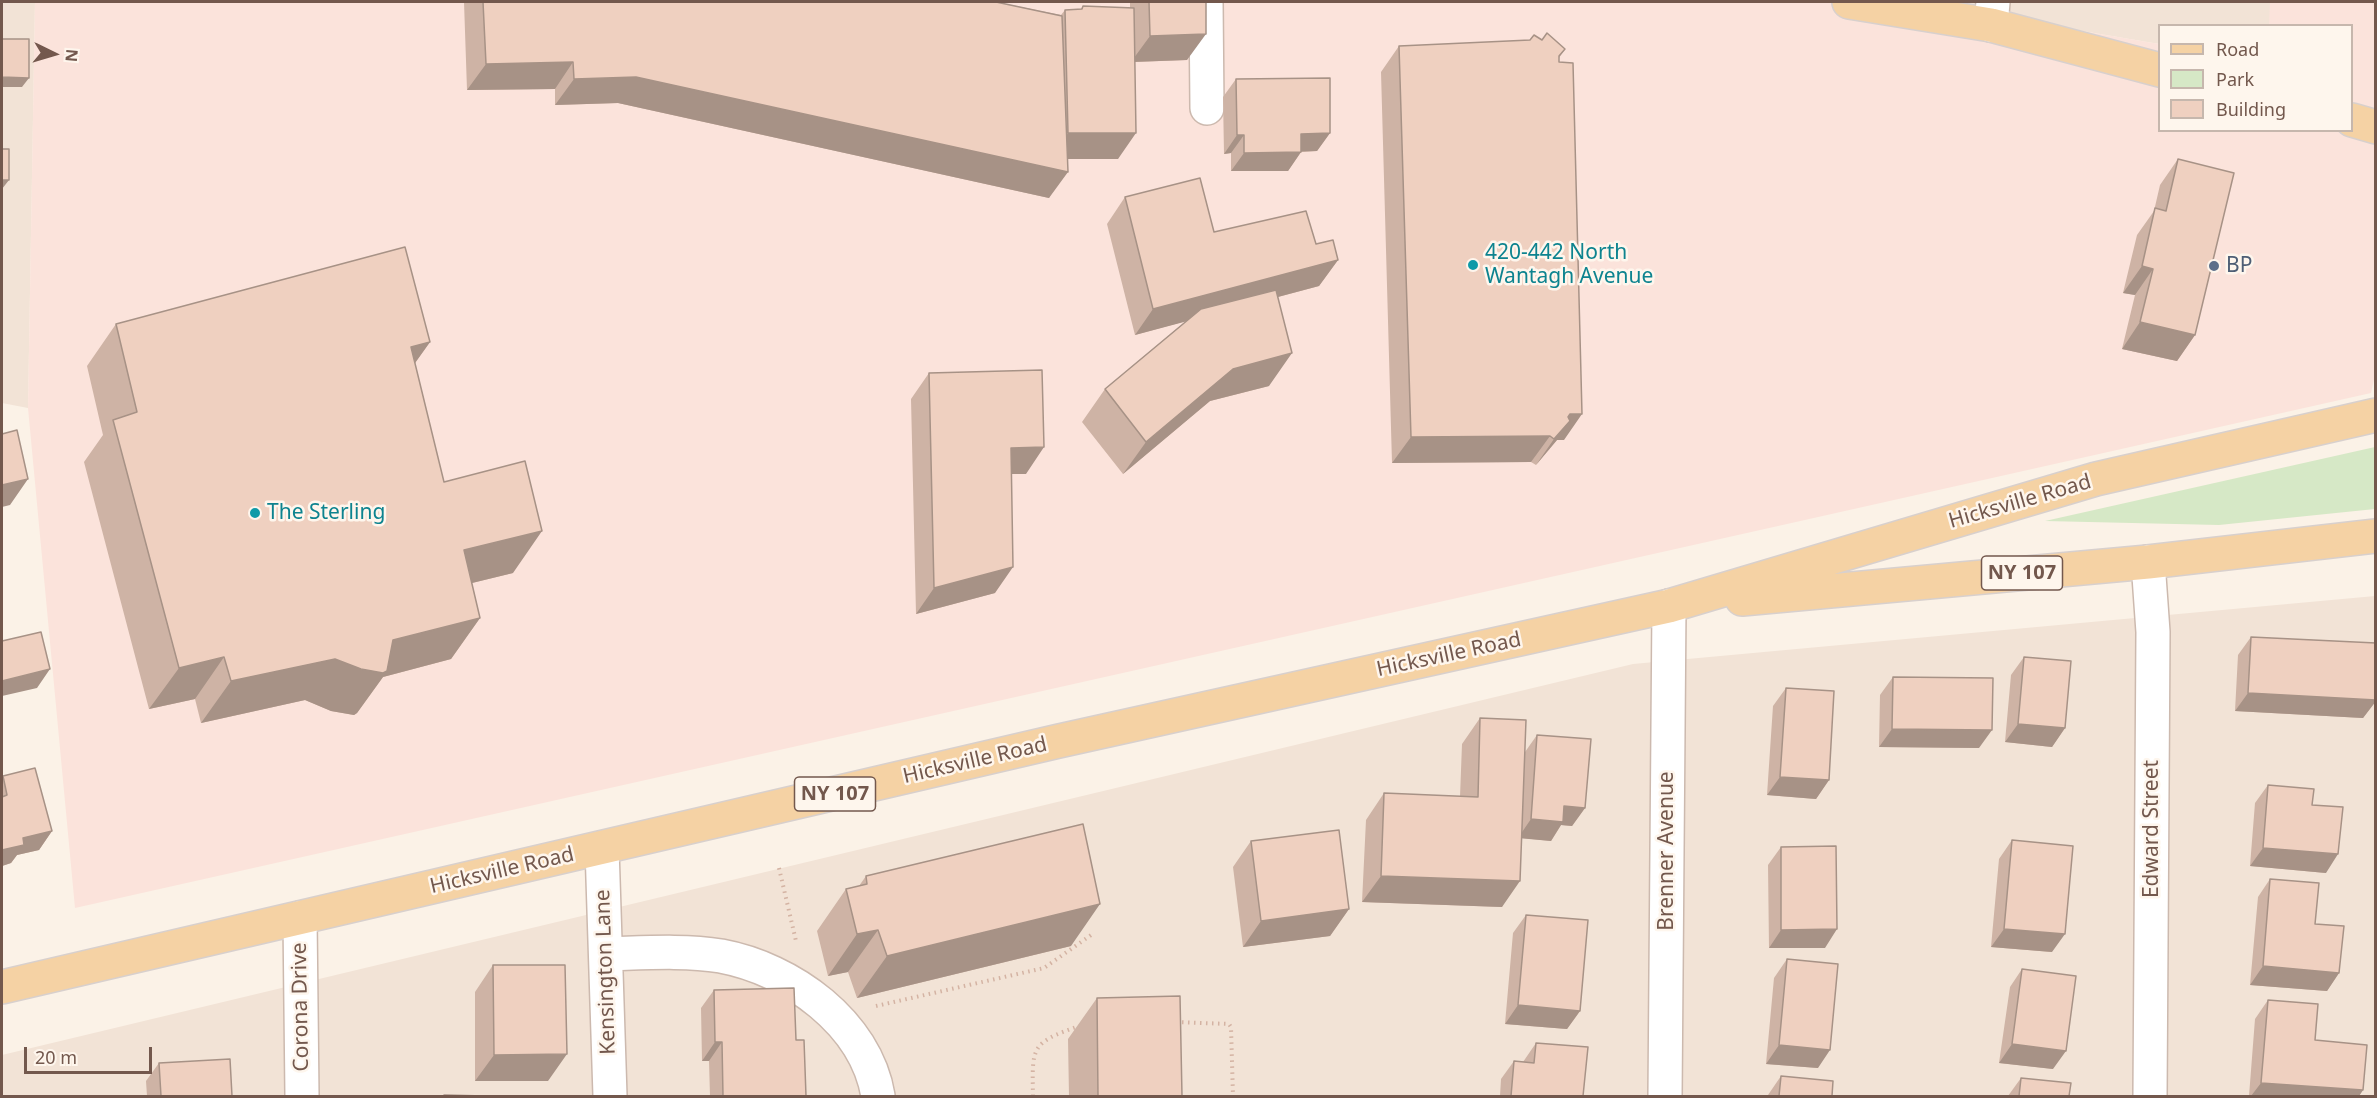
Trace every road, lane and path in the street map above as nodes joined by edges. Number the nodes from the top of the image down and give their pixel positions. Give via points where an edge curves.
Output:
1 (1206, 2) edge
2 (1849, 2) edge
3 (1992, 13) edge
4 (2158, 69) edge
5 (1207, 108) dead end
6 (2353, 120) edge
7 (2376, 127) edge
8 (2376, 415) edge
9 (2376, 536) edge
10 (2148, 562) junction
11 (1669, 606) junction
12 (602, 848) junction
13 (779, 868) dead end
14 (300, 918) junction
15 (1094, 933) edge
16 (798, 946) dead end
17 (607, 954) junction
18 (2, 987) edge
19 (874, 1006) dead end
20 (1173, 1022) edge
21 (1080, 1026) dead end
22 (302, 1096) edge
23 (610, 1096) edge
24 (878, 1096) edge
25 (1033, 1096) edge
26 (1233, 1096) edge
27 (1665, 1096) edge
28 (2150, 1096) edge

1 - 5 street
2 - 3 main road
3 - 4 main road
6 - 7 main road
8 - 11 main road, Hicksville Road / NY 107 via 2096,479
9 - 10 main road, Hicksville Road / NY 107
10 - 11 main road, Hicksville Road / NY 107
10 - 28 street, Edward Street via 2153,632
11 - 12 main road, Hicksville Road / NY 107 via 1059,741
11 - 27 street, Brenner Avenue
12 - 14 main road, Hicksville Road / NY 107
12 - 17 street, Kensington Lane
13 - 16 path
14 - 18 main road, Hicksville Road / NY 107
14 - 22 street, Corona Drive
15 - 19 path via 1044,968
17 - 23 street, Kensington Lane
17 - 24 street via 720,956 757,966 794,985 838,1017 865,1057
20 - 26 path via 1229,1024
21 - 25 path via 1040,1043 1033,1067

